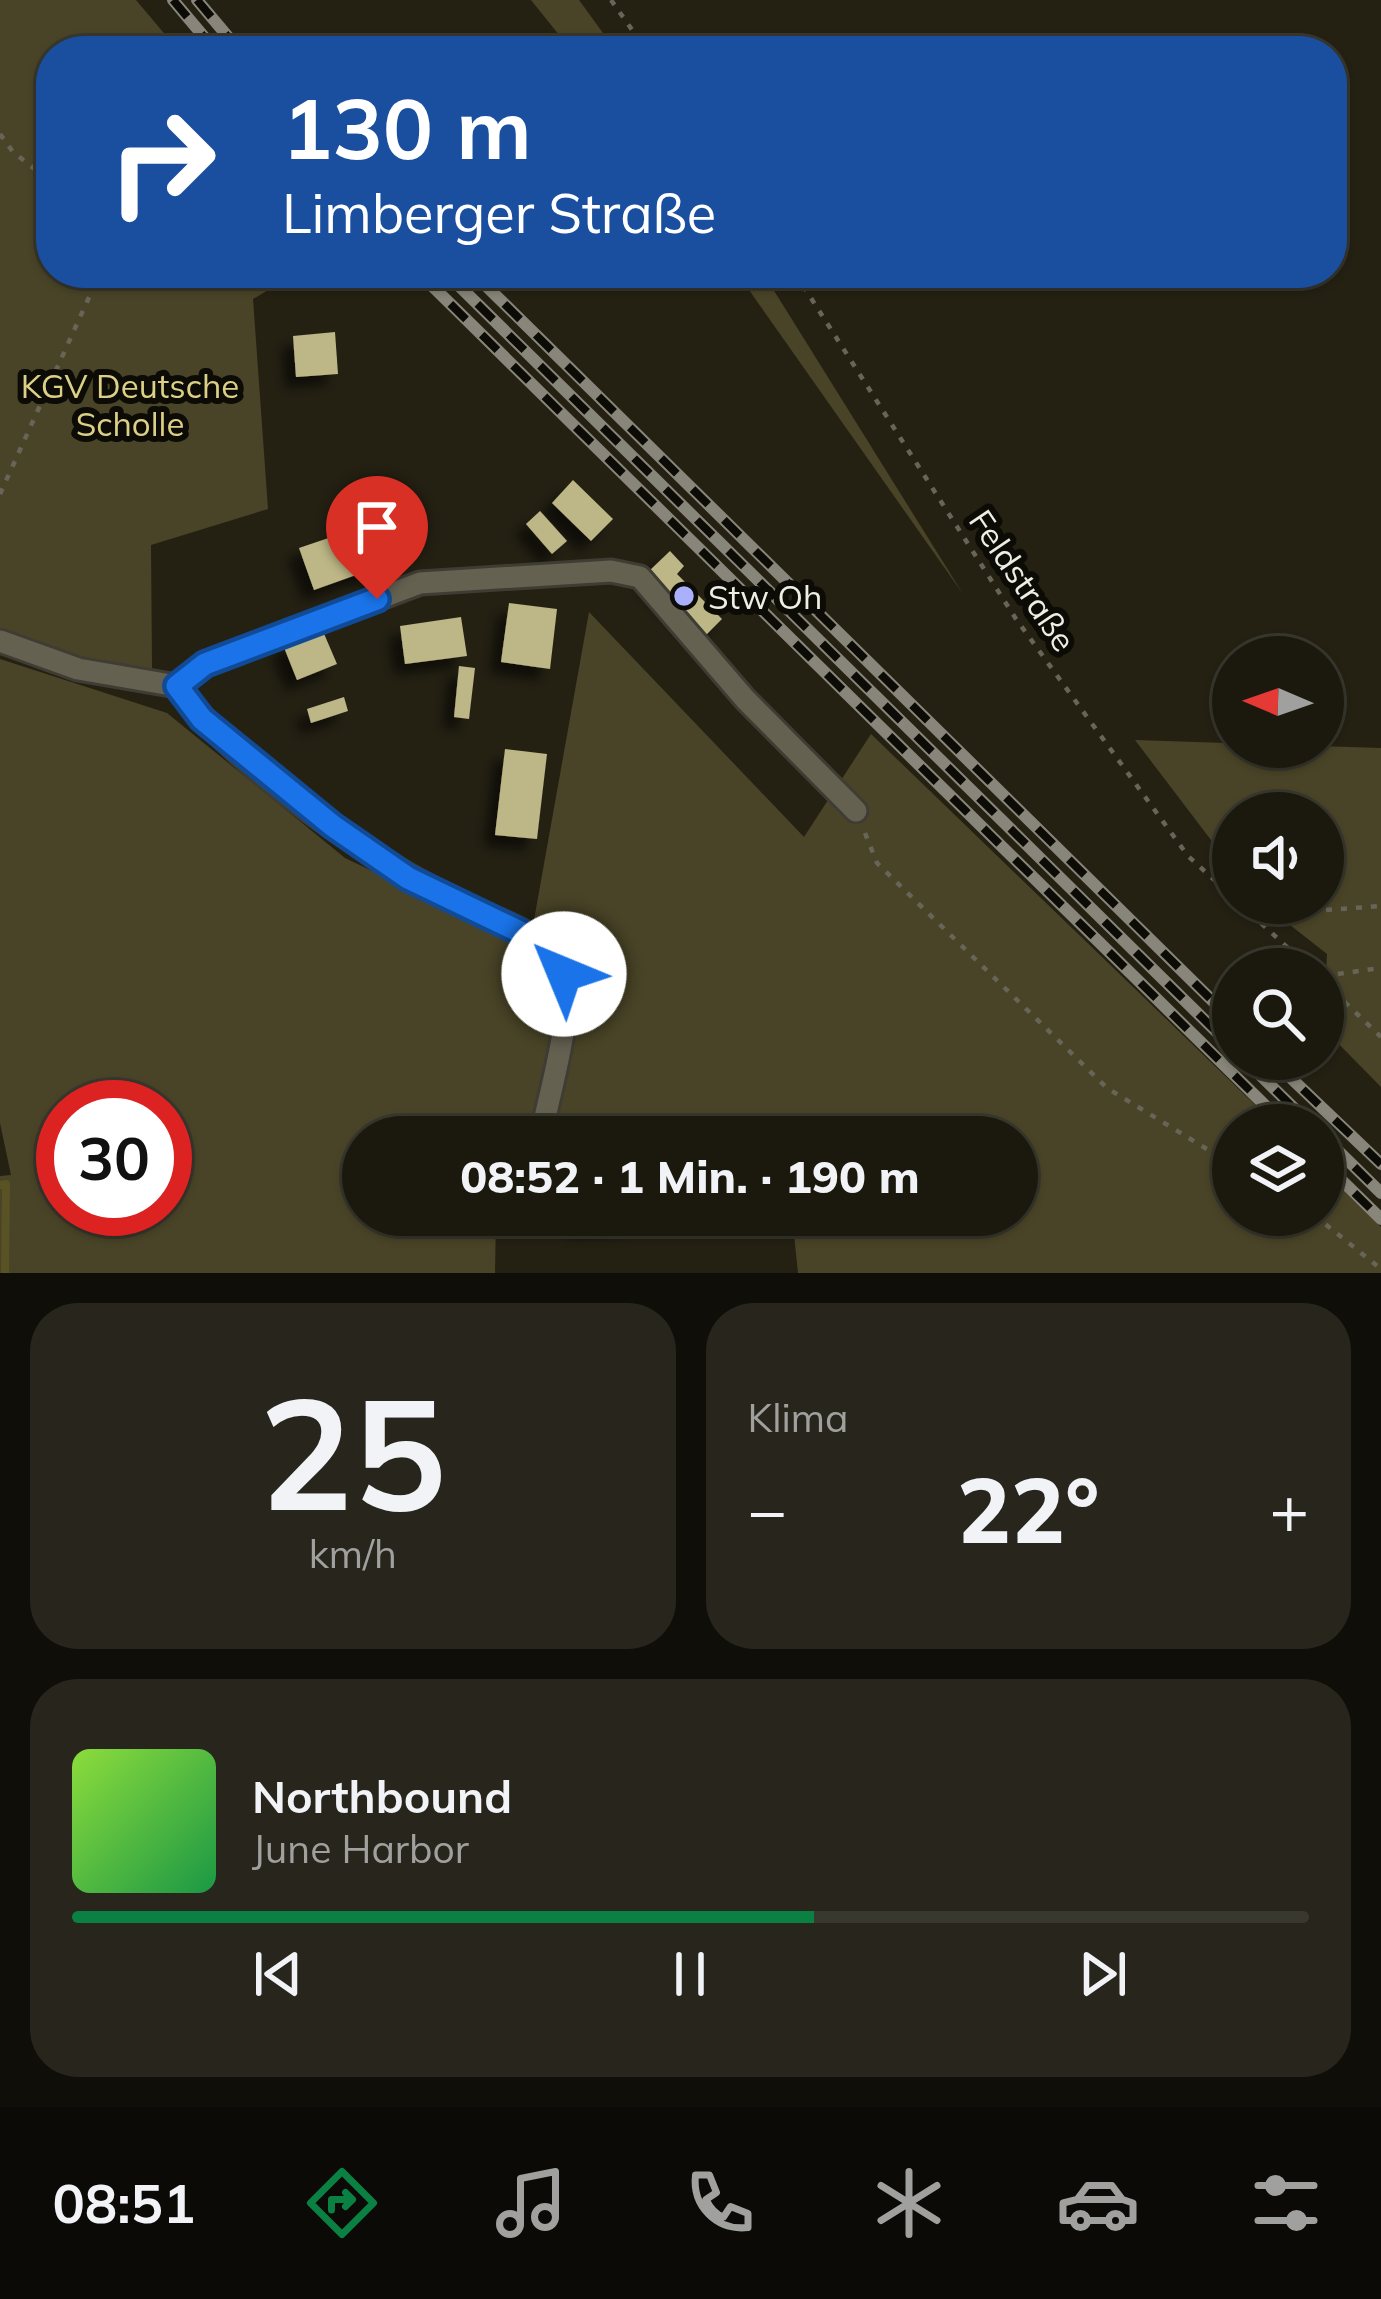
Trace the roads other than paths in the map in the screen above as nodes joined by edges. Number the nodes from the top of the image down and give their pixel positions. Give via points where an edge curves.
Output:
1 (0, 641) edge
2 (177, 686) junction
3 (856, 811) road end
4 (545, 1116) edge

1 - 2 street via 78,669
2 - 3 street via 205,664 420,584 611,571 640,577
2 - 4 street via 202,719 351,839 408,878 545,944 564,974 565,1004

